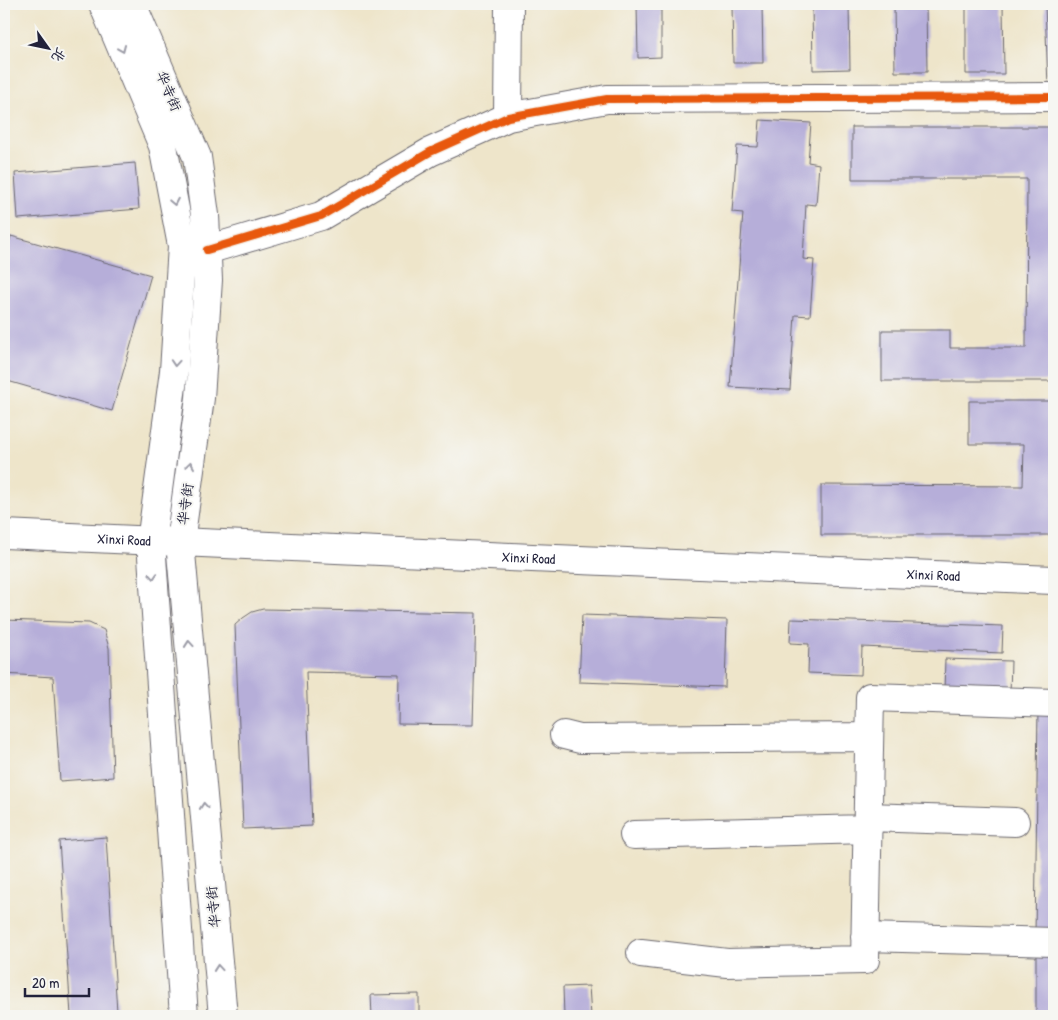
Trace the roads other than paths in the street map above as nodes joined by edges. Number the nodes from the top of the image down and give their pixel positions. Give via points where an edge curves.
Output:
1 (103, 4) edge
2 (132, 4) edge
3 (509, 4) edge
4 (1054, 97) edge
5 (508, 117) junction
6 (207, 250) junction
7 (4, 534) edge
8 (150, 542) junction
9 (180, 542) junction
10 (1054, 580) edge
11 (1054, 703) edge
12 (564, 735) dead end
13 (869, 737) junction
14 (1015, 822) dead end
15 (868, 823) junction
16 (634, 835) dead end
17 (866, 937) junction
18 (1054, 942) edge
19 (641, 953) dead end
20 (184, 1016) edge
21 (223, 1016) edge

1 -> 8 main road, 华寺街 via 163,146 182,246 174,371
2 - 6 main road, 华寺街 via 197,157
3 - 5 main road
4 - 5 main road via 607,99
5 - 6 main road via 430,152 320,216
9 -> 6 main road, 华寺街 via 200,398
7 - 8 main road, Xinxi Road
8 - 9 main road, Xinxi Road
8 -> 20 main road, 华寺街
9 - 10 main road, Xinxi Road
21 -> 9 main road, 华寺街
11 - 13 main road via 870,697
12 - 13 main road via 580,739
13 - 15 main road
14 - 15 main road
15 - 16 main road
15 - 17 main road
17 - 18 main road
17 - 19 main road via 865,960 726,963

